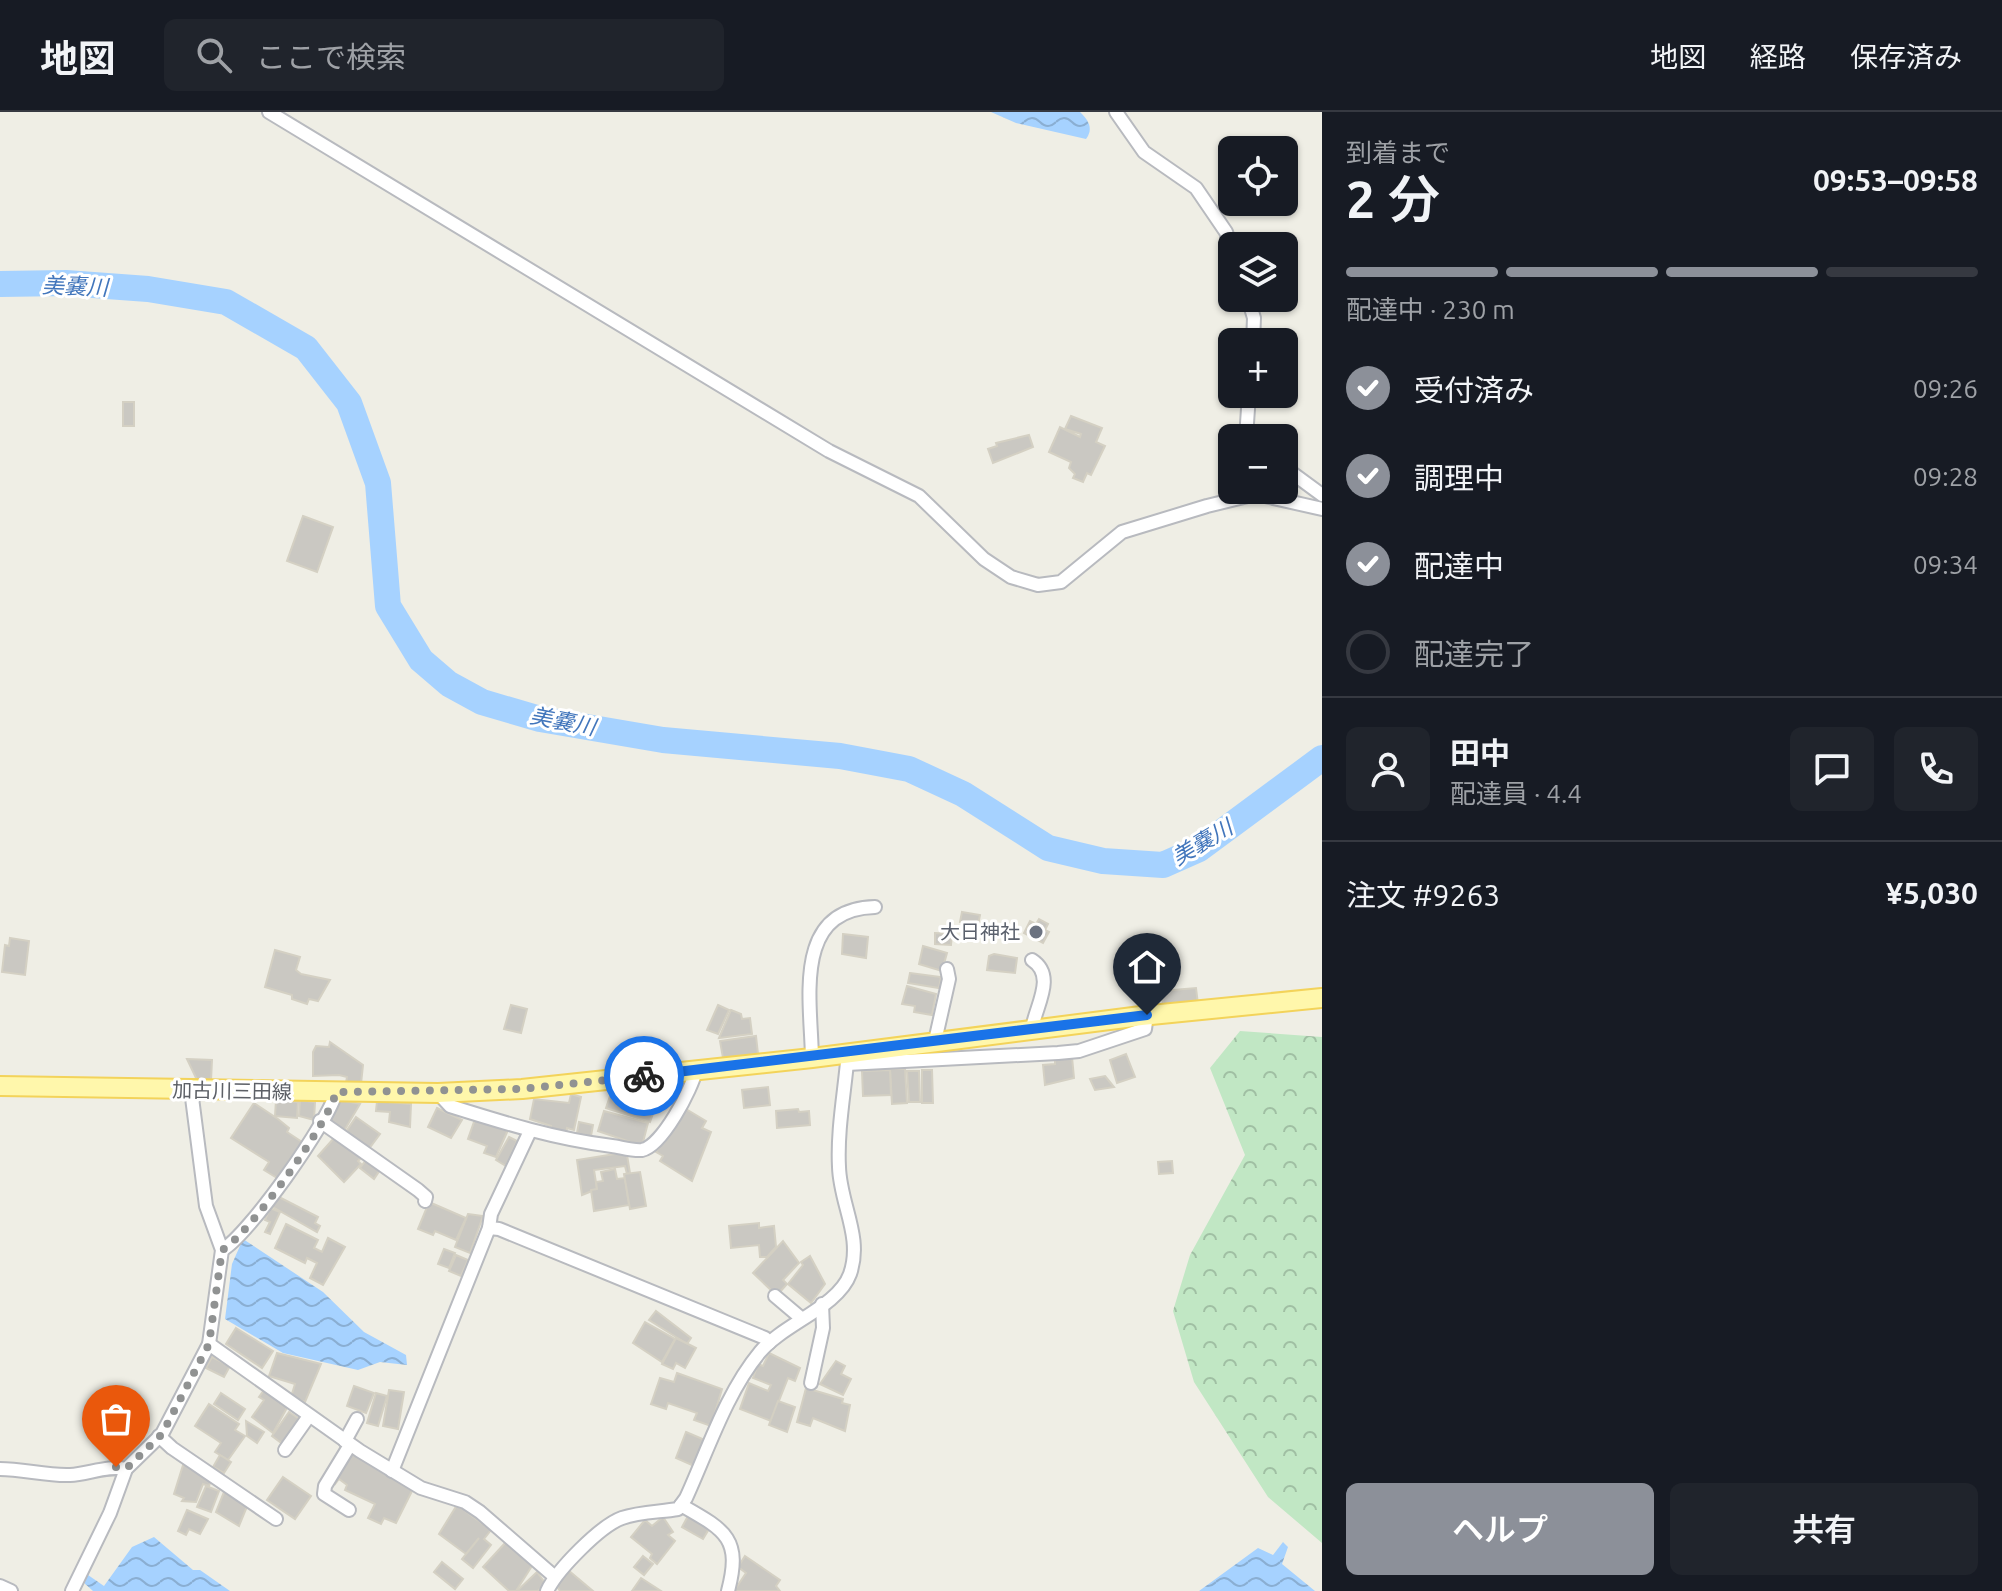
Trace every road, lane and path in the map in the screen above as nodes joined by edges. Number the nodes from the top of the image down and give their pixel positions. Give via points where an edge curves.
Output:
1 (269, 112) edge
2 (1116, 112) edge
3 (1226, 232) edge
4 (1298, 477) edge
5 (1322, 495) edge
6 (1322, 509) edge
7 (875, 907) dead end
8 (1032, 960) dead end
9 (947, 969) dead end
10 (1322, 998) edge
11 (1147, 1015) junction
12 (1032, 1029) junction
13 (935, 1041) junction
14 (812, 1058) junction
15 (847, 1058) junction
16 (696, 1070) junction
17 (0, 1086) edge
18 (191, 1090) junction
19 (336, 1092) junction
20 (438, 1093) junction
21 (320, 1121) junction
22 (530, 1131) junction
23 (425, 1201) dead end
24 (489, 1228) junction
25 (222, 1250) junction
26 (775, 1296) dead end
27 (822, 1304) junction
28 (801, 1318) junction
29 (769, 1343) junction
30 (209, 1344) junction
31 (811, 1383) dead end
32 (309, 1416) junction
33 (357, 1419) dead end
34 (159, 1436) junction
35 (347, 1443) junction
36 (285, 1450) dead end
37 (0, 1469) edge
38 (126, 1469) junction
39 (392, 1471) junction
40 (681, 1505) junction
41 (349, 1510) dead end
42 (276, 1519) dead end
43 (555, 1577) junction
44 (0, 1586) edge
45 (11, 1591) edge
46 (72, 1591) edge
47 (547, 1591) edge
48 (728, 1591) edge

1 - 6 street via 829,451 919,496 984,559 1011,577 1055,585 1122,532 1256,494
2 - 3 street via 1144,152 1196,188
4 - 5 street
7 - 14 street via 856,907 824,926 815,940
8 - 12 street via 1044,976
9 - 13 street
10 - 11 main road, 加古川三田線
11 - 12 main road, 加古川三田線
11 - 15 street via 1145,1029 1079,1051
12 - 13 main road, 加古川三田線
13 - 15 main road, 加古川三田線
14 - 15 main road, 加古川三田線
14 - 16 main road, 加古川三田線
15 - 27 street via 839,1169 855,1257 837,1295
16 - 20 main road, 加古川三田線
16 - 22 street via 669,1124 655,1144 641,1150
17 - 18 main road, 加古川三田線
18 - 19 main road, 加古川三田線
18 - 25 street via 206,1206
19 - 20 main road, 加古川三田線
19 - 21 street
20 - 22 street via 450,1106
21 - 23 street via 418,1190
21 - 25 street via 274,1194 234,1243
22 - 24 street
24 - 29 street
24 - 39 street
25 - 30 street
26 - 28 street
27 - 28 street
27 - 31 street via 823,1328
28 - 29 street
29 - 40 street via 740,1379
30 - 32 street
30 - 34 street
32 - 35 street
32 - 36 street
33 - 35 street
34 - 38 street
34 - 42 street
35 - 39 street
35 - 41 street via 324,1494
37 - 38 street via 66,1475
38 - 46 street
39 - 43 street via 421,1488 465,1502
40 - 43 street via 620,1519
40 - 48 street via 724,1534 734,1550
43 - 47 street
44 - 45 street

